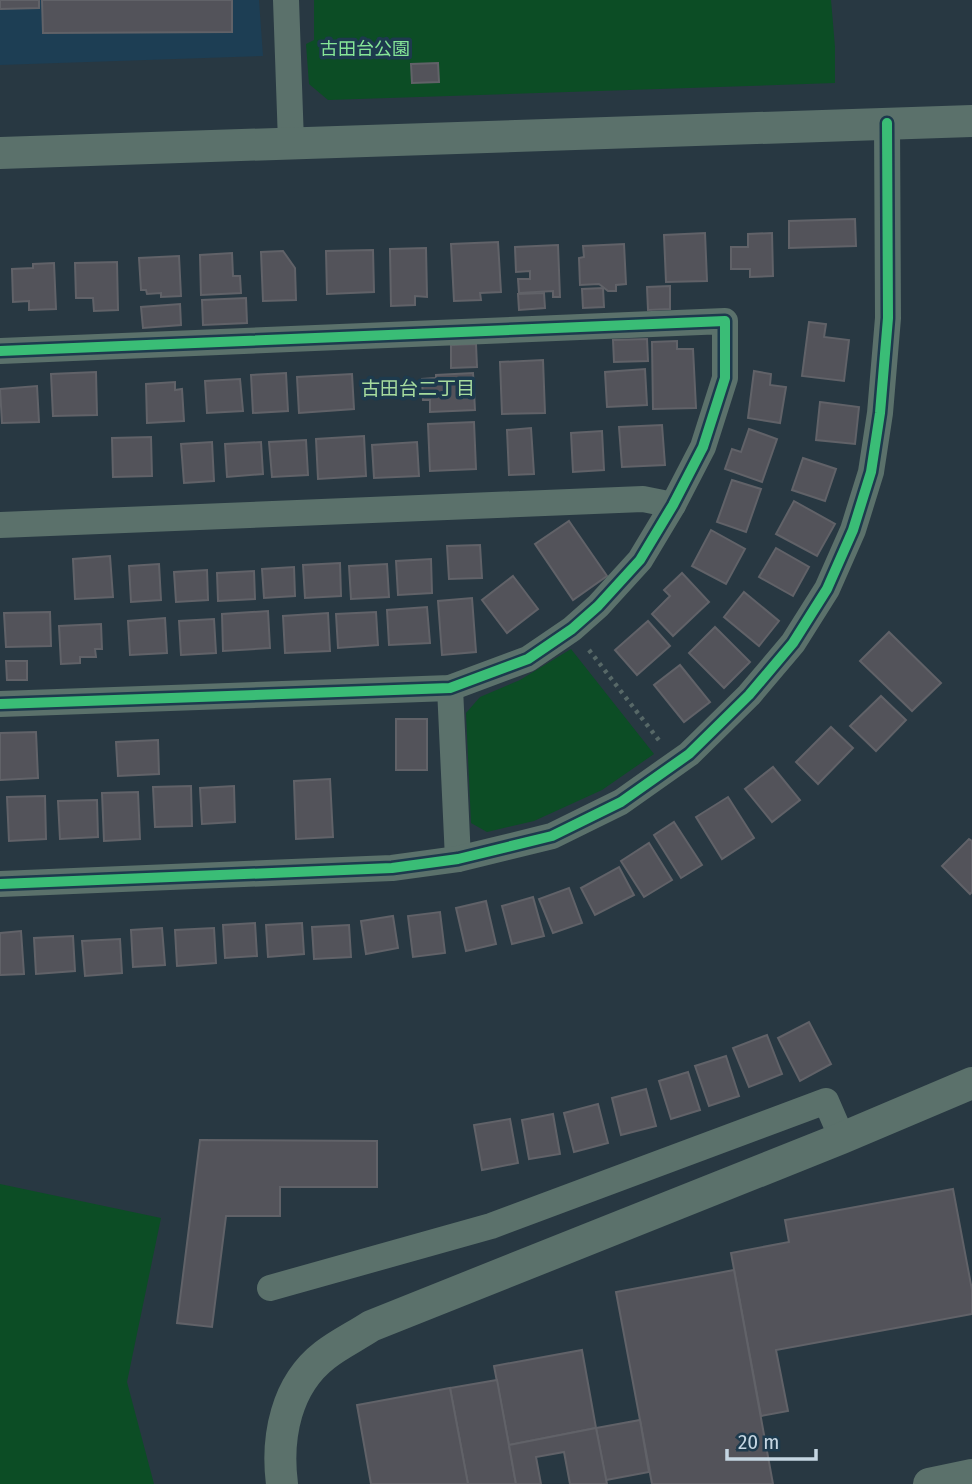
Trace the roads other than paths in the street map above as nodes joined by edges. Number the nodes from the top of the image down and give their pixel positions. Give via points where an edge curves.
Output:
1 (286, 0) edge
2 (972, 121) edge
3 (887, 123) junction
4 (291, 142) junction
5 (0, 153) edge
6 (0, 351) edge
7 (673, 505) junction
8 (0, 525) edge
9 (450, 688) junction
10 (0, 704) edge
11 (458, 859) junction
12 (0, 884) edge
13 (972, 1083) edge
14 (842, 1138) junction
15 (270, 1288) dead end
16 (972, 1475) edge
17 (282, 1484) edge
18 (929, 1484) edge

1 - 4 street
2 - 3 street
3 - 4 street
3 - 11 street via 888,318 880,413 868,484 827,589 793,643 689,754 621,802 552,836
4 - 5 street
6 - 7 street via 724,321 725,378 703,447
7 - 8 street via 643,499
7 - 9 street via 640,560 572,629 528,659
9 - 10 street
9 - 11 street
11 - 12 street via 393,868
13 - 14 street
14 - 15 street via 826,1101 491,1226
14 - 17 street via 372,1326 324,1356 295,1389 282,1425
16 - 18 street

